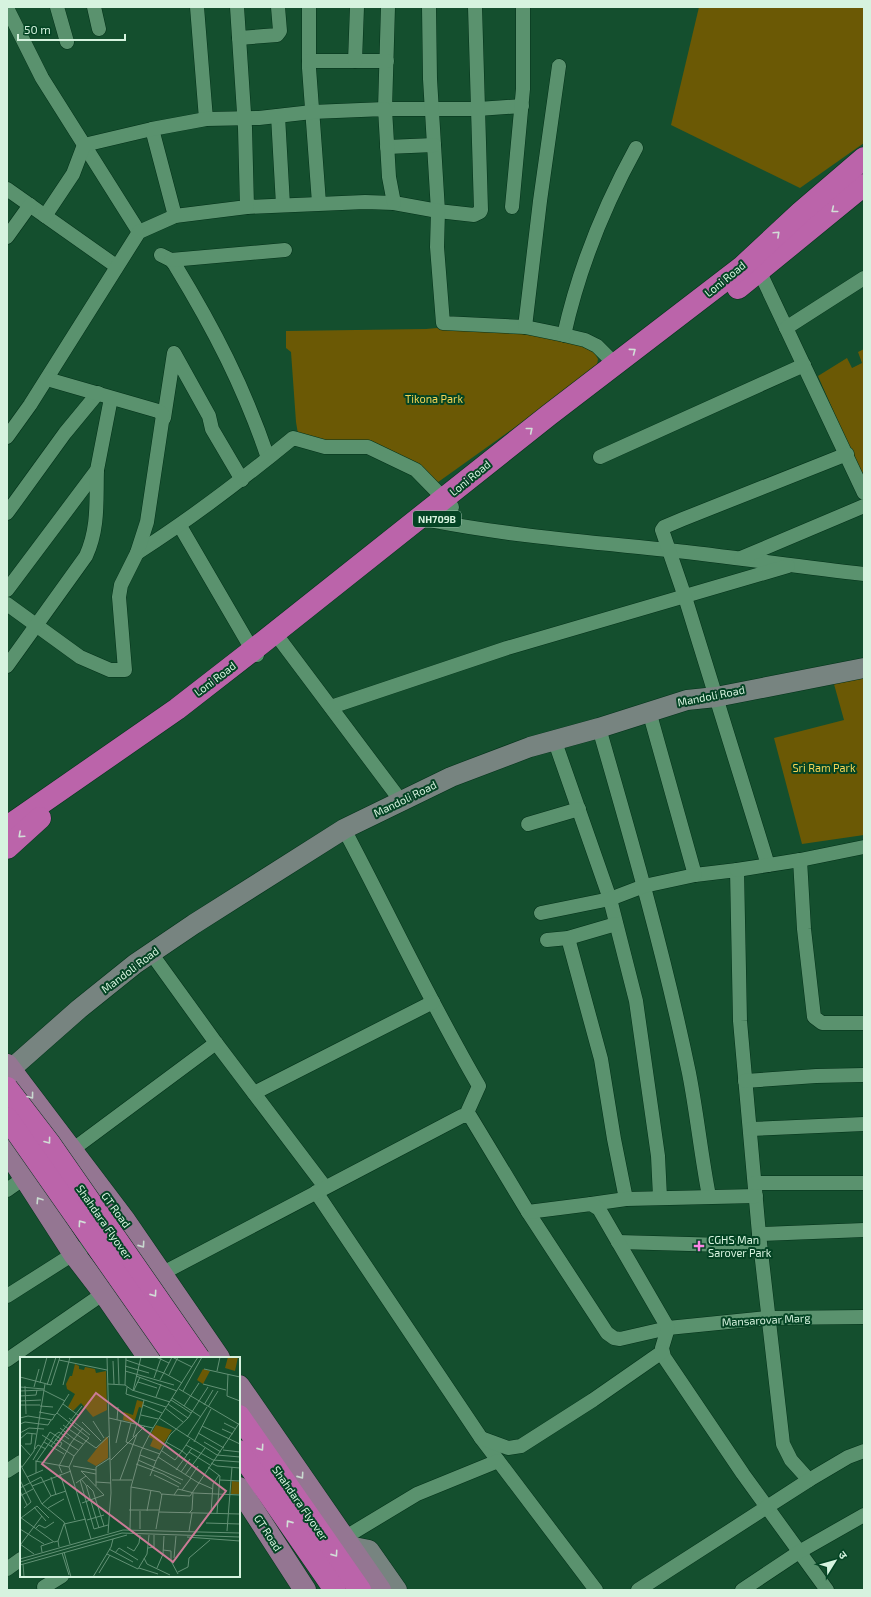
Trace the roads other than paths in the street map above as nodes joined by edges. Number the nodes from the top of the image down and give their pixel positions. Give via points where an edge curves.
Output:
1 (57, 7) edge
2 (94, 7) edge
3 (197, 7) edge
4 (237, 7) edge
5 (278, 7) edge
6 (309, 7) edge
7 (357, 7) edge
8 (388, 7) edge
9 (429, 7) edge
10 (475, 7) edge
11 (523, 7) edge
12 (7, 8) edge
13 (99, 30) dead end
14 (238, 38) junction
15 (67, 42) dead end
16 (309, 61) junction
17 (355, 61) junction
18 (386, 61) junction
19 (559, 66) dead end
20 (522, 106) junction
21 (432, 108) junction
22 (478, 108) junction
23 (385, 109) junction
24 (312, 112) junction
25 (278, 116) junction
26 (206, 119) junction
27 (244, 119) junction
28 (152, 129) junction
29 (84, 145) junction
30 (434, 146) junction
31 (387, 147) junction
32 (636, 148) dead end
33 (864, 158) edge
34 (864, 185) edge
35 (7, 189) edge
36 (319, 203) junction
37 (394, 203) junction
38 (30, 205) junction
39 (283, 205) junction
40 (247, 207) junction
41 (512, 207) dead end
42 (438, 211) junction
43 (46, 216) junction
44 (175, 216) junction
45 (139, 232) junction
46 (7, 237) edge
47 (285, 250) dead end
48 (756, 264) junction
49 (116, 266) junction
50 (864, 278) edge
51 (525, 327) junction
52 (786, 328) junction
53 (564, 335) junction
54 (615, 364) junction
55 (804, 365) junction
56 (47, 379) junction
57 (98, 393) junction
58 (111, 398) junction
59 (164, 418) junction
60 (7, 437) edge
61 (847, 454) junction
62 (600, 457) dead end
63 (268, 458) junction
64 (97, 470) junction
65 (242, 480) junction
66 (864, 493) edge
67 (448, 503) junction
68 (864, 506) edge
69 (7, 513) edge
70 (434, 521) junction
71 (180, 526) junction
72 (668, 550) junction
73 (137, 553) junction
74 (740, 559) junction
75 (788, 566) junction
76 (864, 574) edge
77 (7, 590) edge
78 (685, 597) junction
79 (7, 604) edge
80 (36, 625) junction
81 (281, 641) junction
82 (256, 654) junction
83 (7, 666) edge
84 (864, 668) edge
85 (716, 697) junction
86 (331, 707) junction
87 (649, 711) junction
88 (599, 728) junction
89 (554, 739) junction
90 (401, 801) junction
91 (579, 809) junction
92 (528, 824) dead end
93 (7, 827) edge
94 (344, 829) junction
95 (864, 847) edge
96 (7, 848) edge
97 (800, 860) junction
98 (768, 865) junction
99 (737, 870) junction
100 (695, 875) junction
101 (644, 886) junction
102 (610, 899) junction
103 (541, 913) dead end
104 (616, 924) junction
105 (568, 938) junction
106 (547, 940) dead end
107 (151, 953) junction
108 (433, 1002) junction
109 (864, 1023) edge
110 (216, 1043) junction
111 (8, 1074) edge
112 (864, 1075) edge
113 (745, 1081) junction
114 (254, 1093) junction
115 (466, 1115) junction
116 (7, 1118) edge
117 (864, 1124) edge
118 (750, 1129) junction
119 (7, 1150) edge
120 (72, 1150) junction
121 (864, 1183) edge
122 (16, 1184) edge
123 (756, 1189) junction
124 (321, 1190) junction
125 (709, 1196) junction
126 (660, 1197) junction
127 (626, 1199) junction
128 (591, 1204) junction
129 (528, 1212) junction
130 (125, 1221) junction
131 (864, 1230) edge
132 (760, 1240) junction
133 (618, 1242) junction
134 (74, 1254) junction
135 (161, 1274) junction
136 (104, 1293) junction
137 (7, 1296) edge
138 (864, 1317) edge
139 (768, 1318) junction
140 (668, 1328) junction
141 (662, 1352) junction
142 (148, 1357) edge
143 (174, 1357) edge
144 (198, 1357) edge
145 (219, 1357) edge
146 (7, 1360) edge
147 (240, 1387) edge
148 (240, 1417) edge
149 (481, 1438) junction
150 (864, 1451) edge
151 (240, 1452) edge
152 (498, 1461) junction
153 (20, 1463) edge
154 (7, 1471) edge
155 (809, 1480) junction
156 (240, 1490) edge
157 (767, 1507) junction
158 (864, 1514) edge
159 (346, 1542) junction
160 (799, 1552) junction
161 (284, 1558) junction
162 (20, 1560) edge
163 (7, 1569) edge
164 (60, 1577) edge
165 (44, 1588) dead end
166 (296, 1590) edge
167 (305, 1590) edge
168 (335, 1590) edge
169 (360, 1590) edge
170 (380, 1590) edge
171 (396, 1590) edge
172 (596, 1590) edge
173 (638, 1590) edge
174 (742, 1590) edge
175 (827, 1590) edge

1 - 15 street
2 - 13 street
3 - 26 street
4 - 14 street
5 - 14 street via 280,31 277,35
6 - 16 street
7 - 17 street
8 - 18 street
9 - 21 street
10 - 22 street
11 - 20 street
12 - 29 street via 42,78
14 - 27 street
16 - 17 street
16 - 24 street
17 - 18 street
18 - 23 street
19 - 51 street
20 - 22 street
20 - 41 street
21 - 22 street
21 - 23 street
21 - 30 street
22 - 42 street via 481,210 474,215
23 - 24 street
23 - 31 street
24 - 25 street
24 - 36 street
25 - 27 street
25 - 39 street
26 - 27 street
26 - 28 street
27 - 40 street
28 - 29 street
28 - 44 street
29 - 43 street via 73,174
29 - 45 street
30 - 31 street
30 - 42 street
31 - 37 street
32 - 53 street via 603,212 573,297
48 -> 33 highway, Loni Road / NH709B via 801,212
34 -> 48 highway, Loni Road / NH709B
35 - 38 street
36 - 37 street
36 - 39 street
37 - 42 street
38 - 43 street
38 - 46 street
39 - 40 street
40 - 44 street
42 - 51 street via 437,247 443,323
43 - 49 street
44 - 45 street
45 - 49 street
47 - 63 street via 166,258 200,305 231,363
48 - 52 street
54 -> 48 highway, Loni Road / NH709B via 742,267
48 - 67 highway, Loni Road / NH709B
49 - 56 street
50 - 52 street
51 - 53 street
52 - 55 street
53 - 54 street via 598,346
67 -> 54 highway, Loni Road / NH709B
55 - 61 street
55 - 62 street
56 - 57 street
56 - 60 street
57 - 58 street
57 - 69 street via 65,432
58 - 59 street via 158,411
58 - 64 street
59 - 65 street via 174,353 209,416 212,429
59 - 73 street via 147,522
61 - 66 street
61 - 72 street via 664,527 662,532
63 - 65 street
63 - 67 street via 293,438 325,447 368,448 416,470
64 - 77 street
64 - 80 street via 95,529 86,556
65 - 71 street
67 - 70 highway, Loni Road / NH709B
67 - 82 highway, Loni Road / NH709B
68 - 74 street
70 - 72 street via 532,536
70 - 81 highway, Loni Road / NH709B
71 - 73 street
71 - 82 street
72 - 74 street
72 - 78 street
73 - 80 street via 120,585 125,670 110,670 80,657
74 - 75 street
75 - 76 street
75 - 78 street
78 - 85 street
78 - 86 street via 507,648
79 - 80 street
80 - 83 street
81 - 82 highway, Loni Road / NH709B
81 - 86 street
82 - 93 highway, Loni Road / NH709B
82 -> 96 highway, Loni Road / NH709B via 184,717 37,821
84 - 85 street, Mandoli Road
85 - 87 street, Mandoli Road via 688,700
85 - 98 street
86 - 90 street
87 - 88 street, Mandoli Road
87 - 100 street
88 - 89 street, Mandoli Road
88 - 101 street
89 - 90 street, Mandoli Road via 497,758
89 - 91 street
90 - 94 street, Mandoli Road
91 - 92 street
91 - 102 street
94 - 107 street, Mandoli Road
94 - 108 street
95 - 97 street
97 - 98 street
97 - 109 street via 804,929 814,1017 822,1023
98 - 99 street
99 - 100 street
99 - 113 street via 740,1021
100 - 101 street
101 - 102 street
101 - 125 street via 689,1074
102 - 103 street
102 - 104 street
104 - 105 street
104 - 126 street via 636,1000 644,1049 658,1156
105 - 106 street
105 - 127 street via 601,1059
107 - 110 street
107 - 111 street, Mandoli Road via 79,1009
108 - 114 street
108 - 115 street via 447,1032 479,1086
110 - 114 street
110 - 120 street
111 -> 120 main road, GT Road
111 -> 144 highway, Shahdara Flyover, bridge via 50,1144
112 - 113 street
113 - 118 street
114 - 124 street
115 - 124 street
115 - 129 street, Mansarovar Marg via 473,1119
143 -> 116 highway, Shahdara Flyover, bridge
117 - 118 street
118 - 123 street
119 - 122 main road
120 - 130 main road, GT Road
121 - 123 street
134 -> 122 main road
123 - 125 street
123 - 132 street
124 - 135 street
124 - 149 street
125 - 126 street
126 - 127 street
127 - 128 street
128 - 129 street
128 - 133 street via 599,1209
129 - 140 street, Mansarovar Marg via 607,1334 620,1339
130 - 134 street
130 -> 135 main road, GT Road
131 - 132 street
132 - 133 street
132 - 139 street
133 - 140 street
134 - 136 main road
134 - 137 street
135 - 145 main road, GT Road
136 - 142 main road
136 - 146 street
138 - 139 street, Mansarovar Marg
139 - 140 street, Mansarovar Marg
139 - 155 street via 783,1444 791,1460
140 - 141 street
141 - 149 street via 521,1446 508,1448
141 - 157 street
147 -> 159 main road, Shahdara Flyover
148 -> 169 highway, Shahdara Flyover
149 - 152 street
150 - 155 street via 848,1457
168 -> 151 highway, Shahdara Flyover
152 - 159 street via 417,1494
152 - 172 street
153 - 154 street
155 - 157 street
156 - 161 main road, GT Road
157 - 160 street
157 - 173 street
158 - 160 street
159 - 170 main road, Shahdara Flyover
159 - 171 street via 369,1550
160 - 174 street
160 - 175 street
161 - 166 street
161 - 167 main road
162 - 163 street
164 - 165 street

